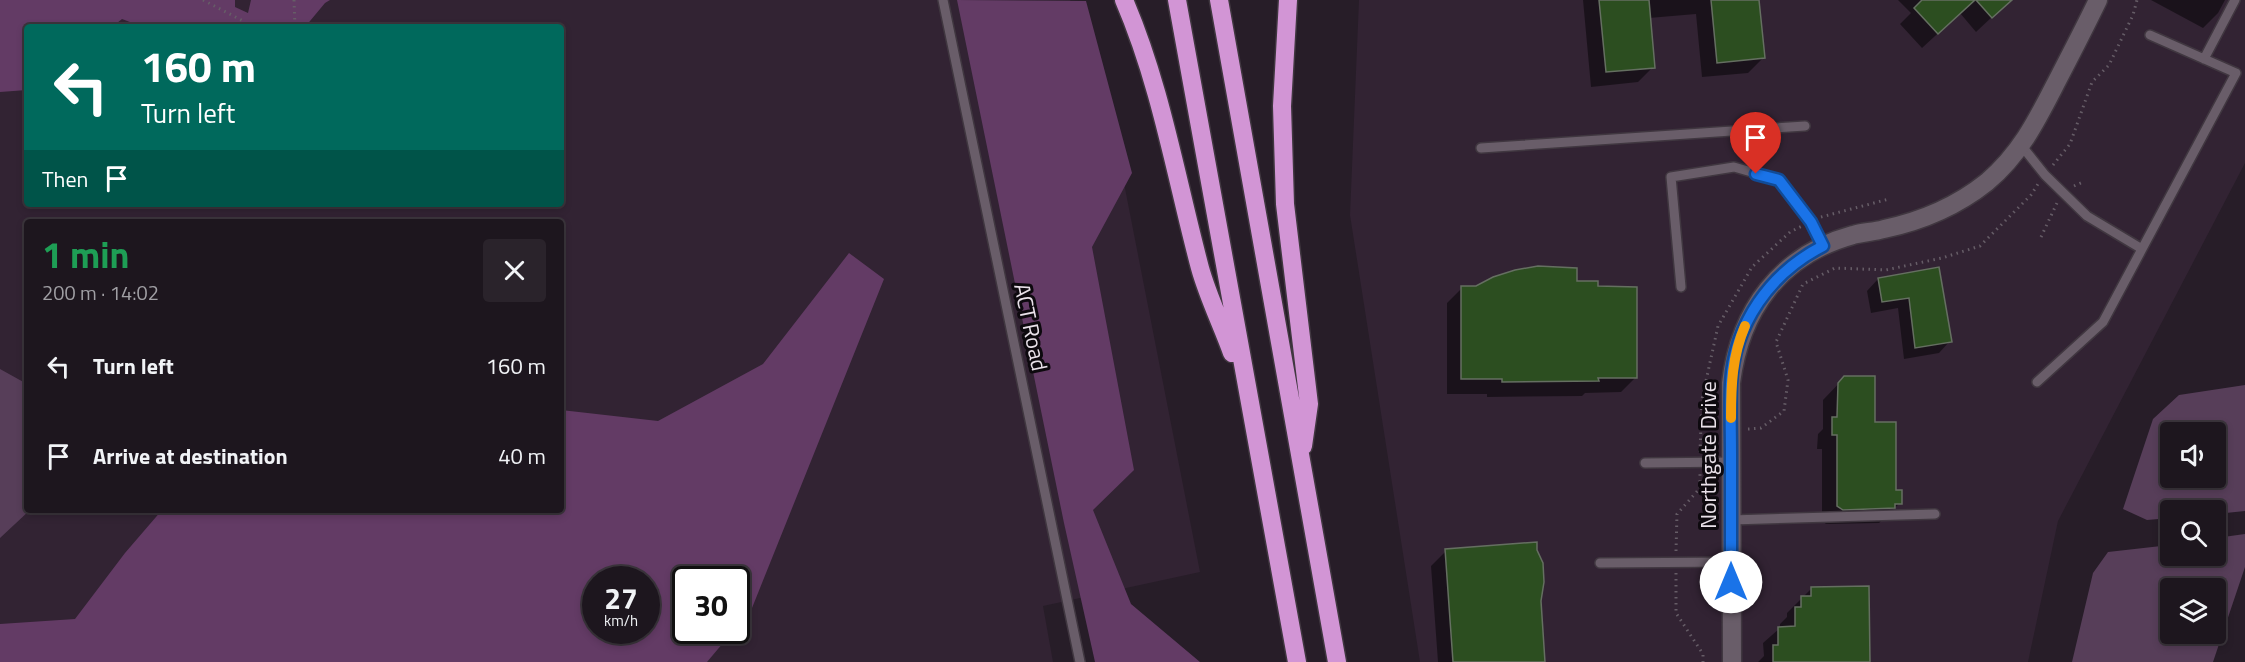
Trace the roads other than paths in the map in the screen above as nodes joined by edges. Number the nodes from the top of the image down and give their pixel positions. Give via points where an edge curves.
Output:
1 (944, 0) edge
2 (1124, 0) edge
3 (1177, 0) edge
4 (1219, 0) edge
5 (1288, 0) edge
6 (2098, 0) edge
7 (2235, 0) edge
8 (2150, 35) dead end
9 (2204, 59) junction
10 (1805, 126) dead end
11 (2022, 145) junction
12 (1481, 148) dead end
13 (1823, 246) junction
14 (2142, 249) junction
15 (1681, 287) dead end
16 (2037, 382) dead end
17 (1248, 393) junction
18 (1731, 462) junction
19 (1300, 463) junction
20 (1645, 463) dead end
21 (1935, 514) dead end
22 (1731, 520) junction
23 (1731, 562) junction
24 (1600, 563) dead end
25 (1080, 662) edge
26 (1297, 662) edge
27 (1337, 662) edge
28 (1732, 662) edge

1 - 25 lane, ACT Road
2 - 17 highway via 1161,106 1201,270
3 - 17 highway
4 - 19 highway
5 - 19 highway via 1282,106 1285,204 1309,404
6 - 11 street, Northgate Drive
7 - 9 lane
8 - 9 lane
9 - 14 lane via 2236,73
10 - 12 lane
11 - 13 street, Northgate Drive via 1987,182 1934,214
11 - 14 lane via 2045,175 2087,216
13 - 15 lane via 1811,222 1779,180 1734,167 1671,177
13 - 18 street, Northgate Drive via 1781,274 1750,314 1739,340 1731,383
14 - 16 lane via 2103,322
17 - 26 highway
18 - 20 lane
18 - 22 street, Northgate Drive
19 - 27 highway
21 - 22 lane
22 - 23 street, Northgate Drive
23 - 24 lane
23 - 28 street, Northgate Drive

